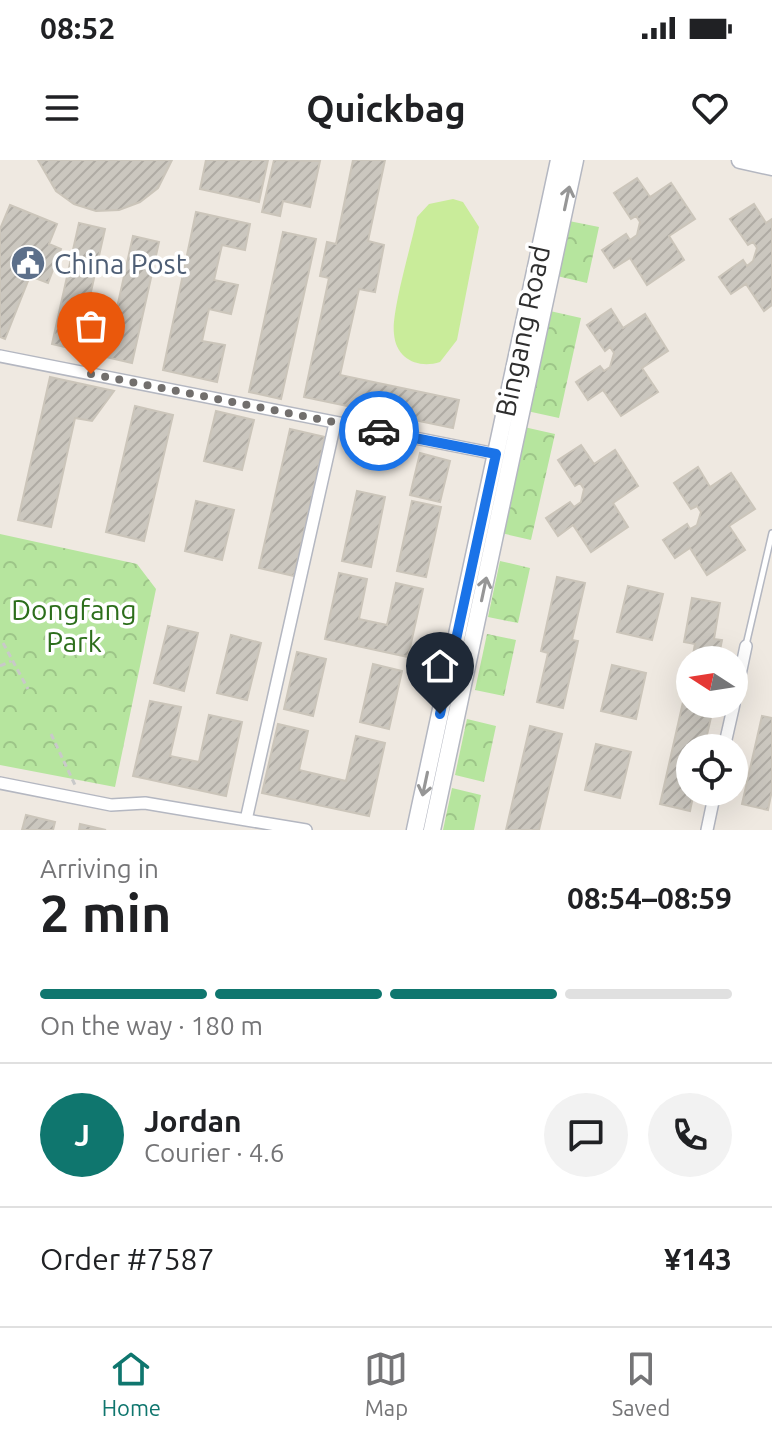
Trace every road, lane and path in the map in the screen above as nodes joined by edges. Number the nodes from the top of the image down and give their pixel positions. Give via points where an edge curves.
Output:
1 (559, 160) edge
2 (575, 160) edge
3 (740, 160) edge
4 (772, 167) edge
5 (0, 356) edge
6 (335, 423) junction
7 (496, 454) junction
8 (772, 533) edge
9 (3, 643) dead end
10 (746, 646) edge
11 (12, 660) junction
12 (0, 666) edge
13 (28, 689) dead end
14 (51, 734) dead end
15 (0, 783) edge
16 (82, 799) junction
17 (712, 806) edge
18 (246, 820) junction
19 (306, 830) edge
20 (415, 830) edge
21 (432, 830) edge
22 (707, 830) edge

1 - 7 street, Bingang Road
21 -> 2 street, Bingang Road
3 - 4 street
5 - 6 street
6 - 7 street
6 - 18 street
7 -> 20 street, Bingang Road
8 - 10 lane
9 - 11 path
11 - 12 path
11 - 13 path
14 - 16 path
15 - 16 street
16 - 18 street via 111,805 145,803
17 - 22 street
18 - 19 street

